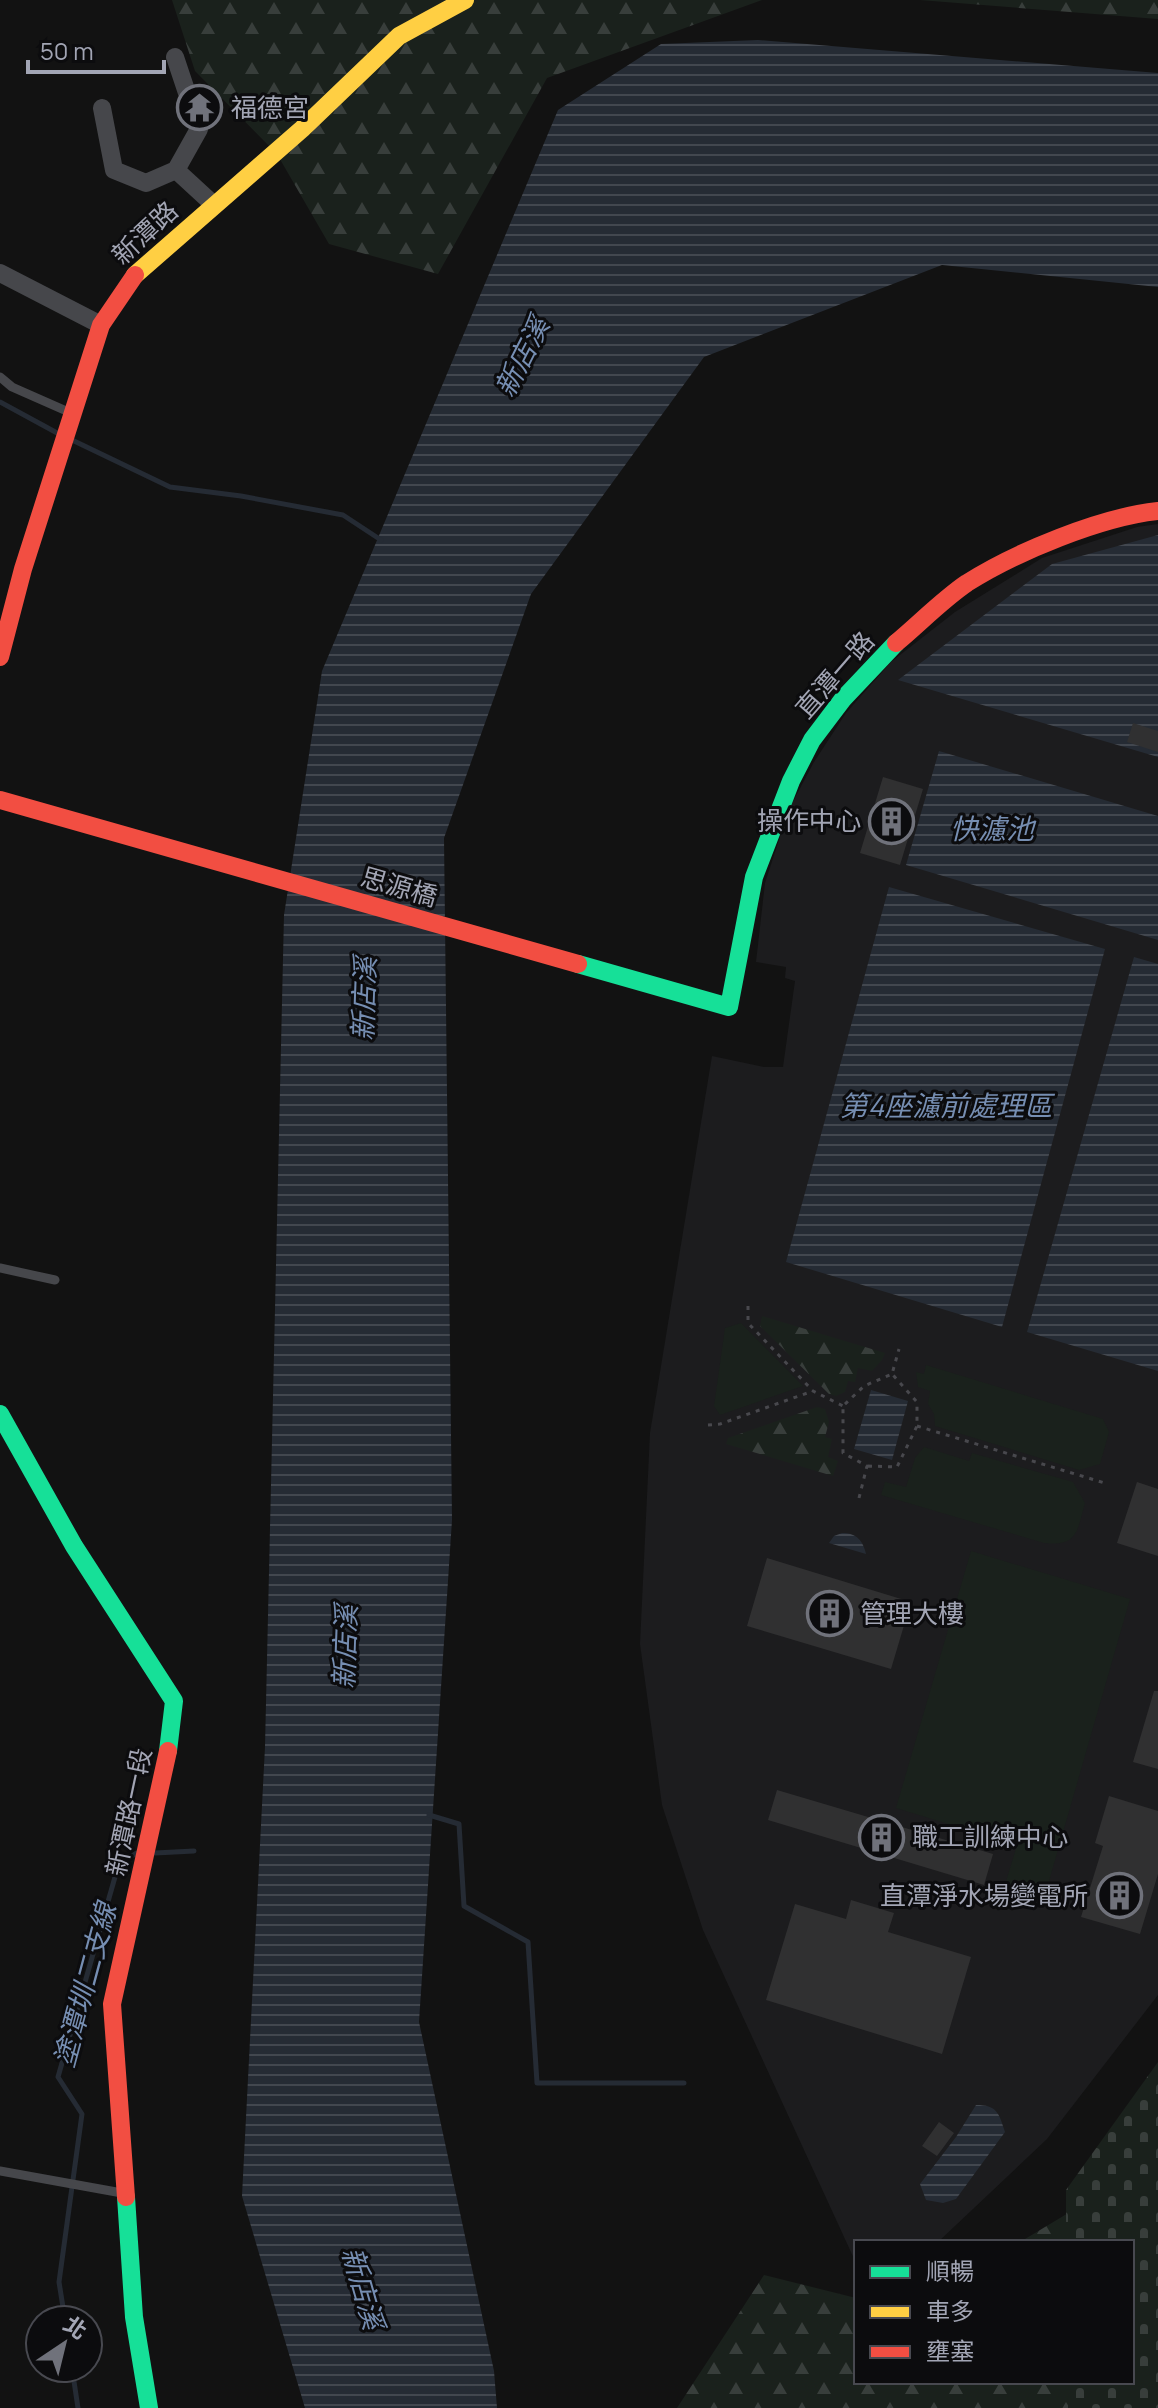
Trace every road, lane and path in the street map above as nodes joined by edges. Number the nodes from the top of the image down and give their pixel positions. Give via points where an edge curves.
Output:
1 (465, 0) edge
2 (175, 57) dead end
3 (102, 108) dead end
4 (176, 170) junction
5 (214, 205) junction
6 (0, 273) edge
7 (101, 325) junction
8 (0, 377) edge
9 (69, 419) junction
10 (1158, 511) edge
11 (0, 657) edge
12 (0, 800) edge
13 (712, 1004) joint
14 (0, 1268) edge
15 (55, 1280) dead end
16 (748, 1306) dead end
17 (899, 1349) dead end
18 (892, 1374) junction
19 (813, 1391) junction
20 (843, 1406) junction
21 (0, 1414) edge
22 (708, 1425) dead end
23 (917, 1426) junction
24 (867, 1466) junction
25 (1108, 1484) dead end
26 (859, 1498) dead end
27 (0, 2171) edge
28 (126, 2193) junction
29 (149, 2408) edge

1 - 5 street, 新潭路 via 399,36
2 - 4 street via 199,129
3 - 4 street via 114,170 146,183
4 - 5 street
5 - 7 street, 新潭路 via 130,279
6 - 7 street
7 - 9 street, 新潭路
8 - 9 lane
9 - 11 street, 新潭路
10 - 13 street, 直潭一路 via 1039,545 966,584 895,644 843,699 812,740 764,849 729,1007
12 - 13 street, 思源橋
14 - 15 lane
16 - 19 path via 748,1323
17 - 18 path
18 - 20 path via 864,1386
18 - 23 path via 917,1402
19 - 20 path
19 - 22 path
20 - 24 path via 843,1453
21 - 28 street, 新潭路一段 via 74,1546 174,1701 152,1832 112,2004
23 - 24 path via 897,1467
23 - 25 path
24 - 26 path
27 - 28 lane
28 - 29 street, 新潭路一段 via 134,2317

